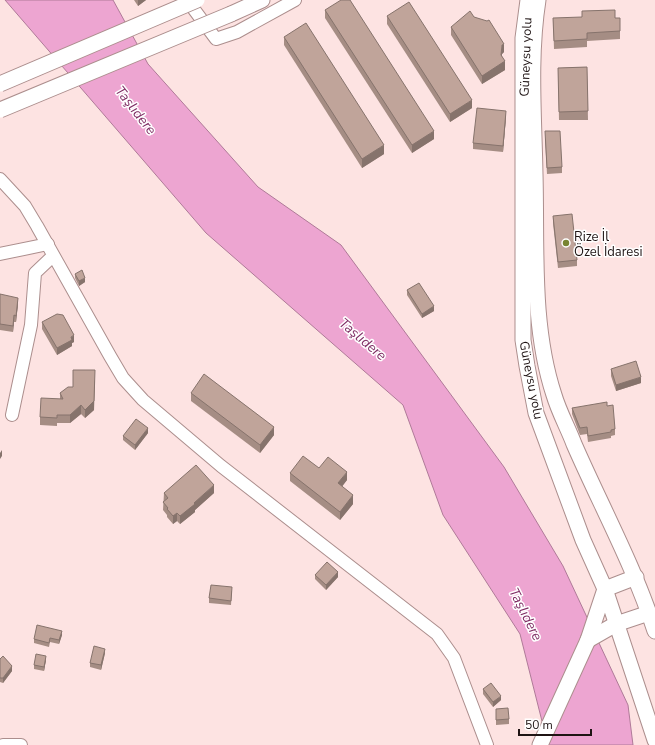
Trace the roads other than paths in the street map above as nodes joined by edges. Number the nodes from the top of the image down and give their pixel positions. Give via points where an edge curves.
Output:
1 (187, 0) edge
2 (197, 0) edge
3 (262, 0) edge
4 (296, 0) edge
5 (528, 0) edge
6 (538, 0) edge
7 (0, 84) edge
8 (0, 110) edge
9 (0, 179) edge
10 (48, 244) junction
11 (0, 254) edge
12 (53, 256) junction
13 (12, 415) dead end
14 (636, 577) junction
15 (605, 589) junction
16 (649, 613) junction
17 (616, 624) junction
18 (655, 631) edge
19 (588, 640) junction
20 (655, 740) edge
21 (2, 745) edge
22 (21, 745) edge
23 (487, 745) edge
24 (540, 745) edge

1 - 4 street via 216,39 237,32
2 - 7 main road, bridge
3 - 8 main road, bridge
5 - 15 main road, Güneysu yolu via 523,38 523,340 536,412 583,540
6 - 14 main road via 534,103 542,352 557,403
9 - 10 street via 24,206
10 - 11 street
10 - 12 street
12 - 13 street via 35,273 31,325
12 - 23 street via 124,378 143,400 221,466 437,634 454,658
14 - 15 main road
14 - 16 main road
15 - 17 main road, Güneysu yolu
15 - 19 main road
16 - 17 main road
16 - 18 main road
17 - 19 main road
17 - 20 main road, Güneysu yolu
19 - 24 main road
21 - 22 street

